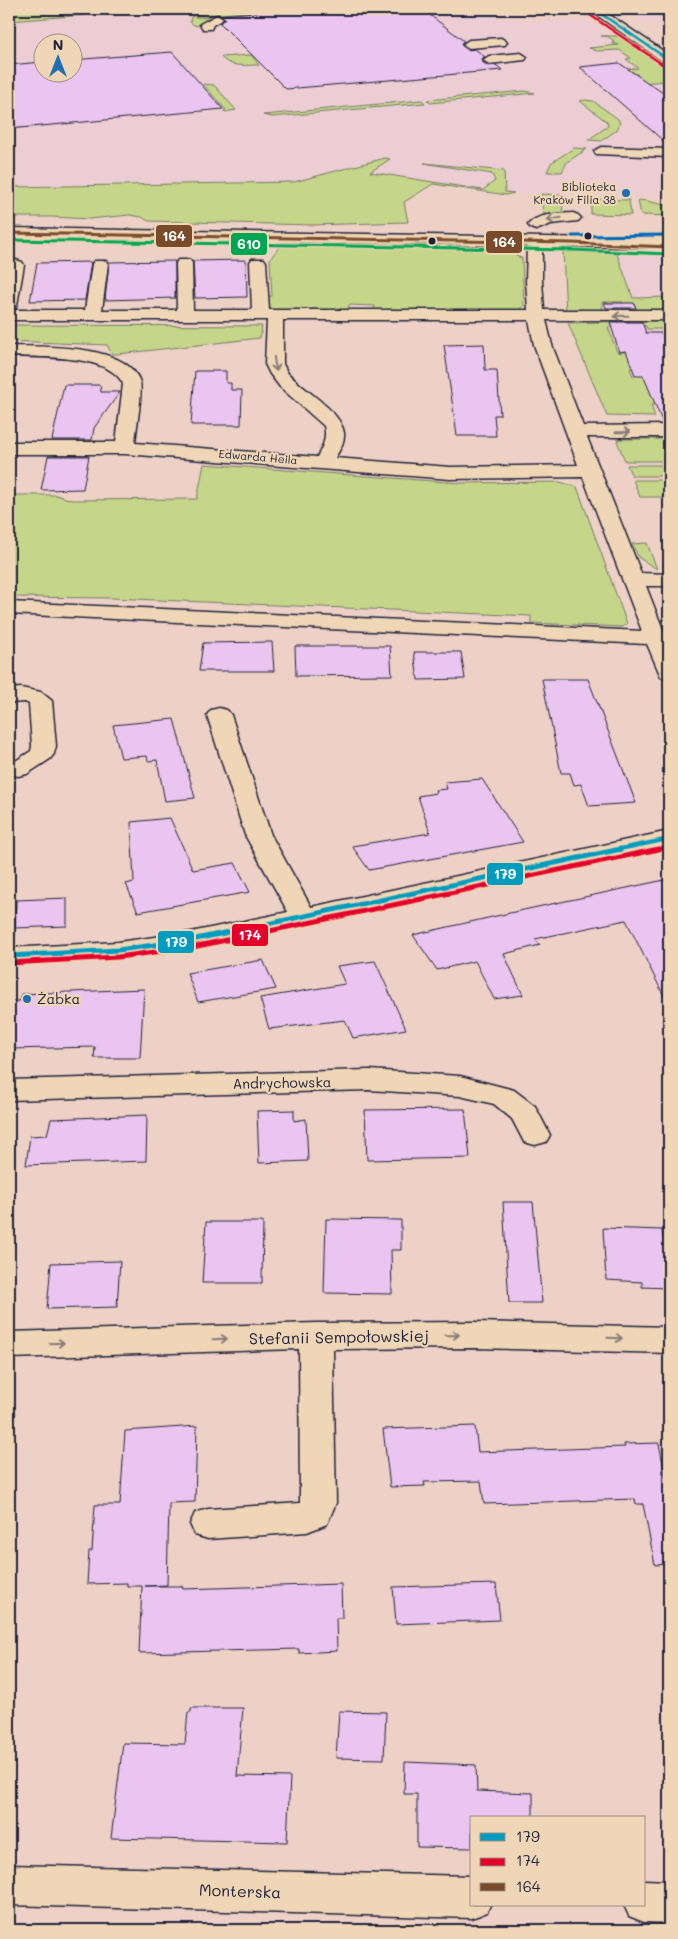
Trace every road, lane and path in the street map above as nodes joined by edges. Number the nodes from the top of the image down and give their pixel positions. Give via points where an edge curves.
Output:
1 (594, 9) edge
2 (479, 52) joint
3 (669, 60) edge
4 (601, 151) dead end
5 (666, 151) edge
6 (573, 218) dead end
7 (9, 233) edge
8 (535, 234) junction
9 (669, 242) edge
10 (602, 243) junction
11 (669, 247) edge
12 (258, 262) dead end
13 (184, 263) dead end
14 (100, 264) dead end
15 (16, 265) dead end
16 (9, 305) edge
17 (9, 315) edge
18 (93, 315) junction
19 (184, 315) junction
20 (268, 315) junction
21 (669, 315) edge
22 (536, 316) junction
23 (9, 351) edge
24 (669, 431) edge
25 (576, 432) junction
26 (9, 448) edge
27 (125, 448) junction
28 (323, 463) junction
29 (590, 471) junction
30 (634, 579) junction
31 (669, 580) edge
32 (9, 608) edge
33 (656, 638) junction
34 (669, 672) edge
35 (9, 696) edge
36 (219, 715) dead end
37 (18, 769) dead end
38 (669, 839) edge
39 (304, 917) junction
40 (9, 956) edge
41 (9, 1090) edge
42 (535, 1135) dead end
43 (316, 1336) junction
44 (669, 1340) edge
45 (9, 1345) edge
46 (208, 1524) dead end
47 (9, 1885) edge
48 (470, 1897) edge
49 (646, 1901) edge
50 (669, 1902) edge

1 - 3 street
2 - 2 street via 511,50
4 - 5 street
6 -> 8 street via 542,221
7 - 8 street
8 - 10 street
8 - 22 street
9 - 10 street
10 - 11 street
12 - 20 street
13 - 19 street
14 - 18 street
15 - 16 street
17 - 18 street
18 - 19 street
19 - 20 street
20 - 22 street
20 -> 28 street via 275,370 334,426 334,441
21 -> 22 street
22 - 25 street
23 - 27 street via 101,358 122,368 132,384
25 -> 24 street
25 - 29 street
26 - 27 street, Edwarda Heila
27 - 28 street, Edwarda Heila
28 - 29 street, Edwarda Heila via 450,473
29 - 30 street
30 - 31 street
30 - 33 street
32 - 33 street
33 - 34 street
35 - 37 street via 33,695 40,701 42,754
36 - 39 street via 258,835
38 - 39 street
39 - 40 street via 191,940 118,950
41 - 42 street, Andrychowska via 369,1080 415,1082 460,1086 504,1097 524,1112
43 -> 44 street, Stefanii Sempołowskiej via 475,1335
45 -> 43 street, Stefanii Sempołowskiej
43 - 46 street via 318,1503 314,1513 307,1517
47 - 48 street, Monterska
49 - 50 street

